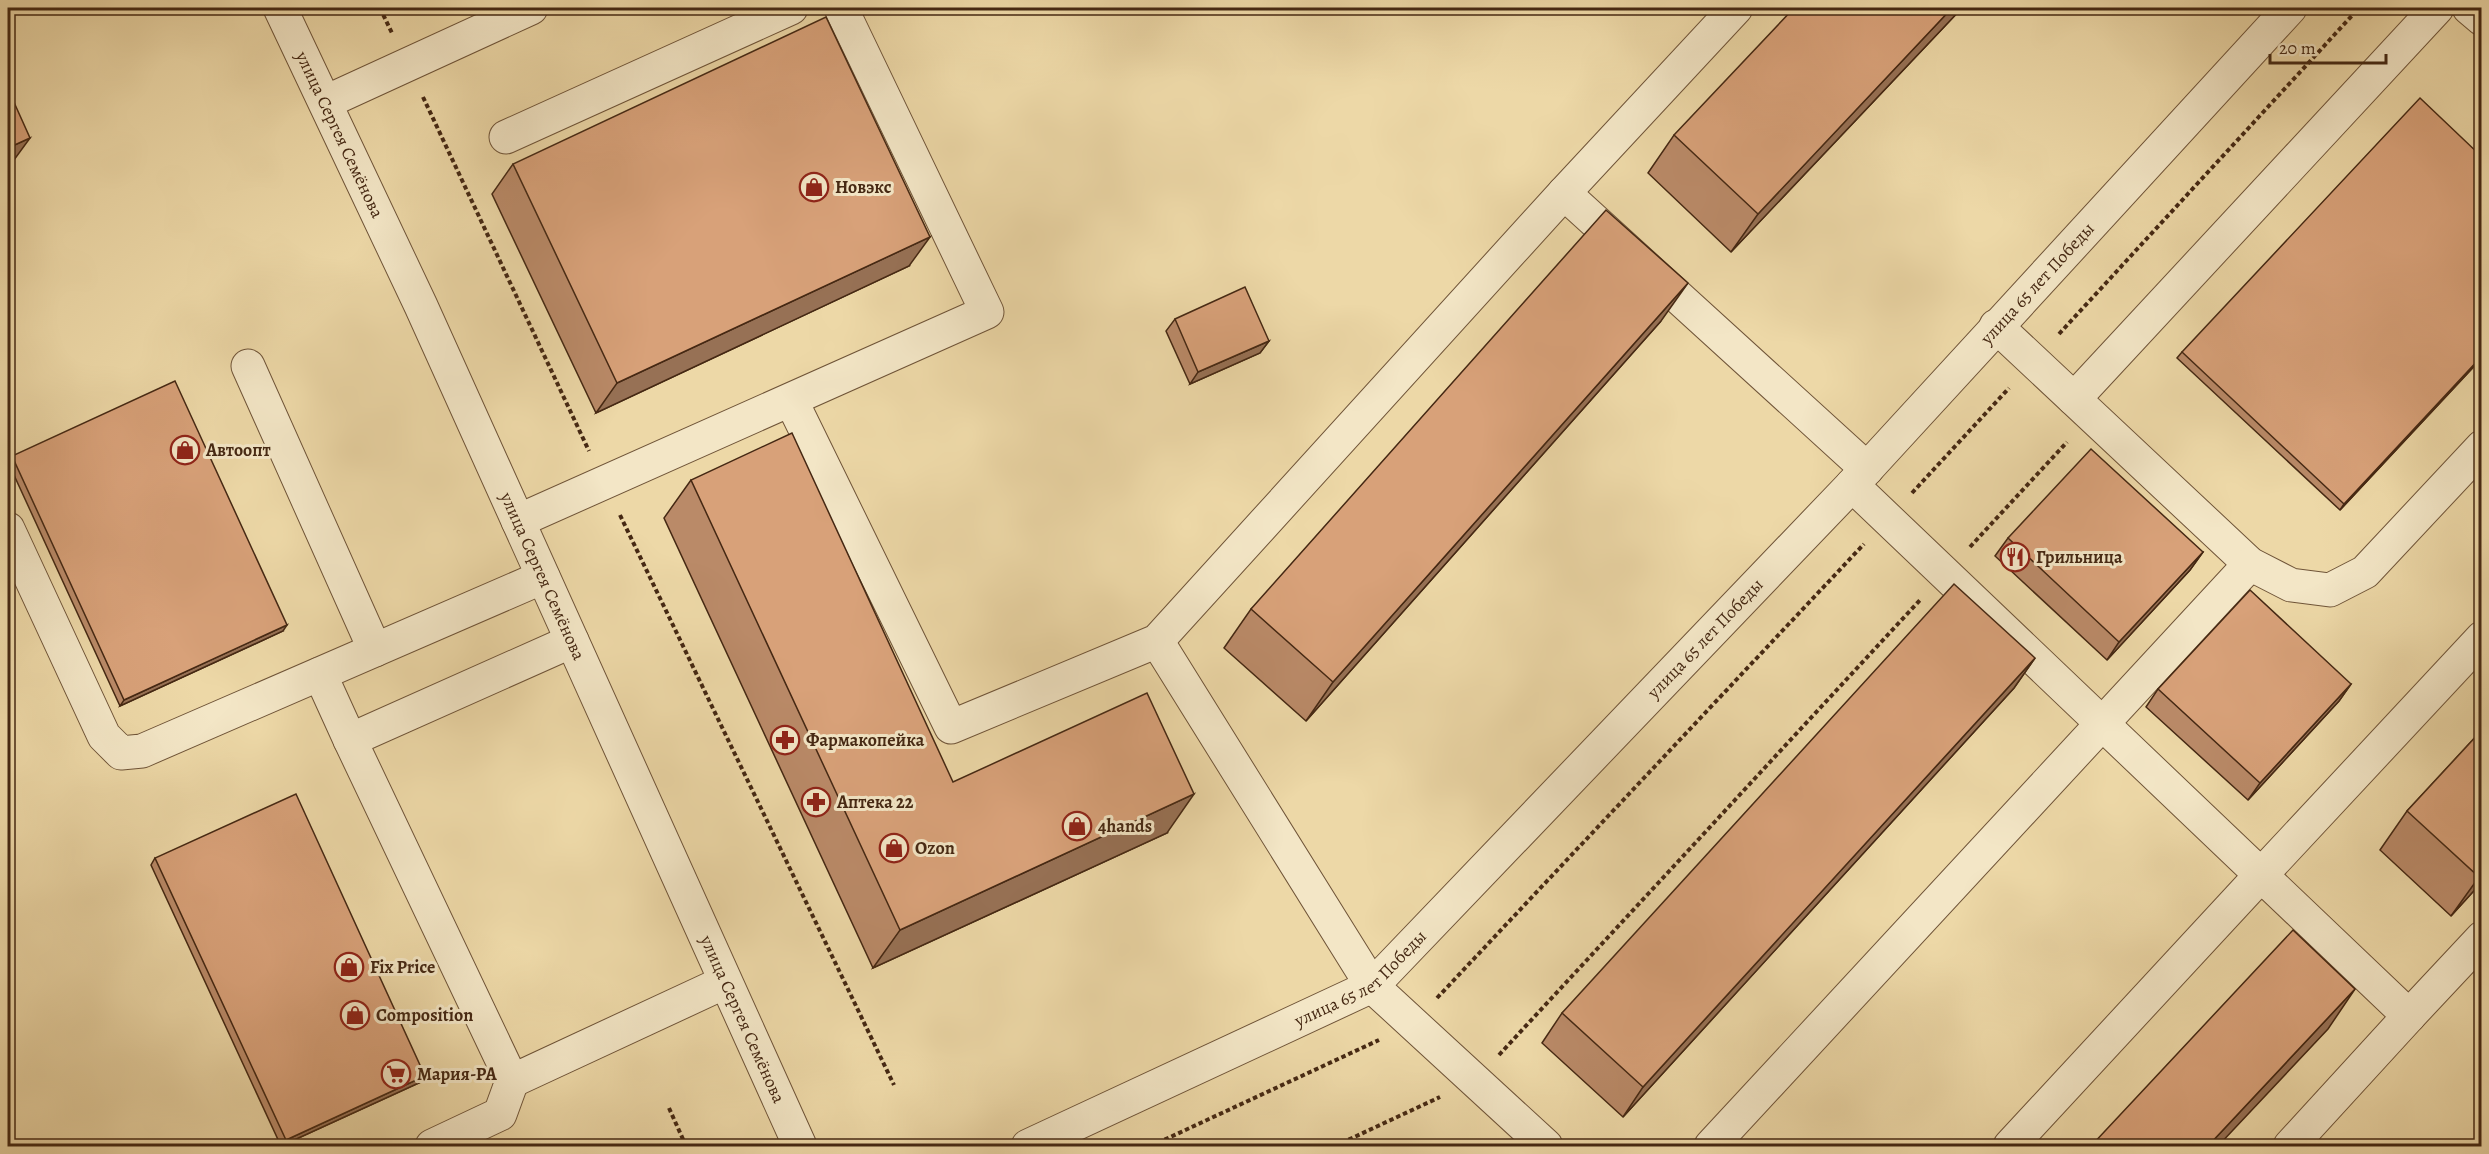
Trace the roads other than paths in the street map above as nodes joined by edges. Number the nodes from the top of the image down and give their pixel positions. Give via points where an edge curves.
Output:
1 (280, 8) edge
2 (531, 8) edge
3 (791, 8) edge
4 (841, 8) edge
5 (1736, 8) edge
6 (2290, 8) edge
7 (2437, 8) edge
8 (2469, 8) edge
9 (2481, 19) edge
10 (326, 102) junction
11 (506, 137) dead end
12 (1564, 193) junction
13 (1996, 326) junction
14 (248, 366) dead end
15 (791, 399) junction
16 (2083, 407) junction
17 (2481, 447) edge
18 (1859, 477) junction
19 (518, 521) junction
20 (8, 529) edge
21 (2250, 564) junction
22 (543, 577) junction
23 (2481, 638) edge
24 (572, 641) junction
25 (1156, 641) junction
26 (375, 650) junction
27 (320, 674) junction
28 (2103, 724) junction
29 (350, 740) junction
30 (2261, 875) junction
31 (2481, 938) edge
32 (724, 982) junction
33 (1372, 986) junction
34 (2409, 1016) junction
35 (512, 1081) junction
36 (432, 1146) edge
37 (800, 1146) edge
38 (1028, 1146) edge
39 (1546, 1146) edge
40 (1711, 1146) edge
41 (2010, 1146) edge
42 (2290, 1146) edge

1 - 10 street, улица Сергея Семёнова
2 - 10 street
3 - 11 street
4 - 15 street via 987,312
5 - 12 street
6 - 13 street, улица 65 лет Победы
7 - 16 street
8 - 9 street
10 - 19 street, улица Сергея Семёнова
12 - 18 street
12 - 25 street
13 - 16 street
13 - 18 street, улица 65 лет Победы
14 - 26 street
15 - 19 street
15 - 25 street via 951,727
16 - 21 street
17 - 21 street via 2365,572 2330,590 2291,585
18 - 28 street via 1888,519
18 - 33 street, улица 65 лет Победы
19 - 22 street, улица Сергея Семёнова
20 - 27 street via 104,736 121,753 142,752
21 - 28 street
22 - 24 street, улица Сергея Семёнова
22 - 26 street
23 - 30 street
24 - 29 street
24 - 32 street, улица Сергея Семёнова
25 - 33 street
26 - 27 street
27 - 29 street
28 - 30 street
28 - 40 street
29 - 35 street
30 - 34 street
30 - 41 street
31 - 34 street
32 - 35 street
32 - 37 street, улица Сергея Семёнова
33 - 38 street, улица 65 лет Победы
33 - 39 street
34 - 42 street
35 - 36 street via 500,1114

